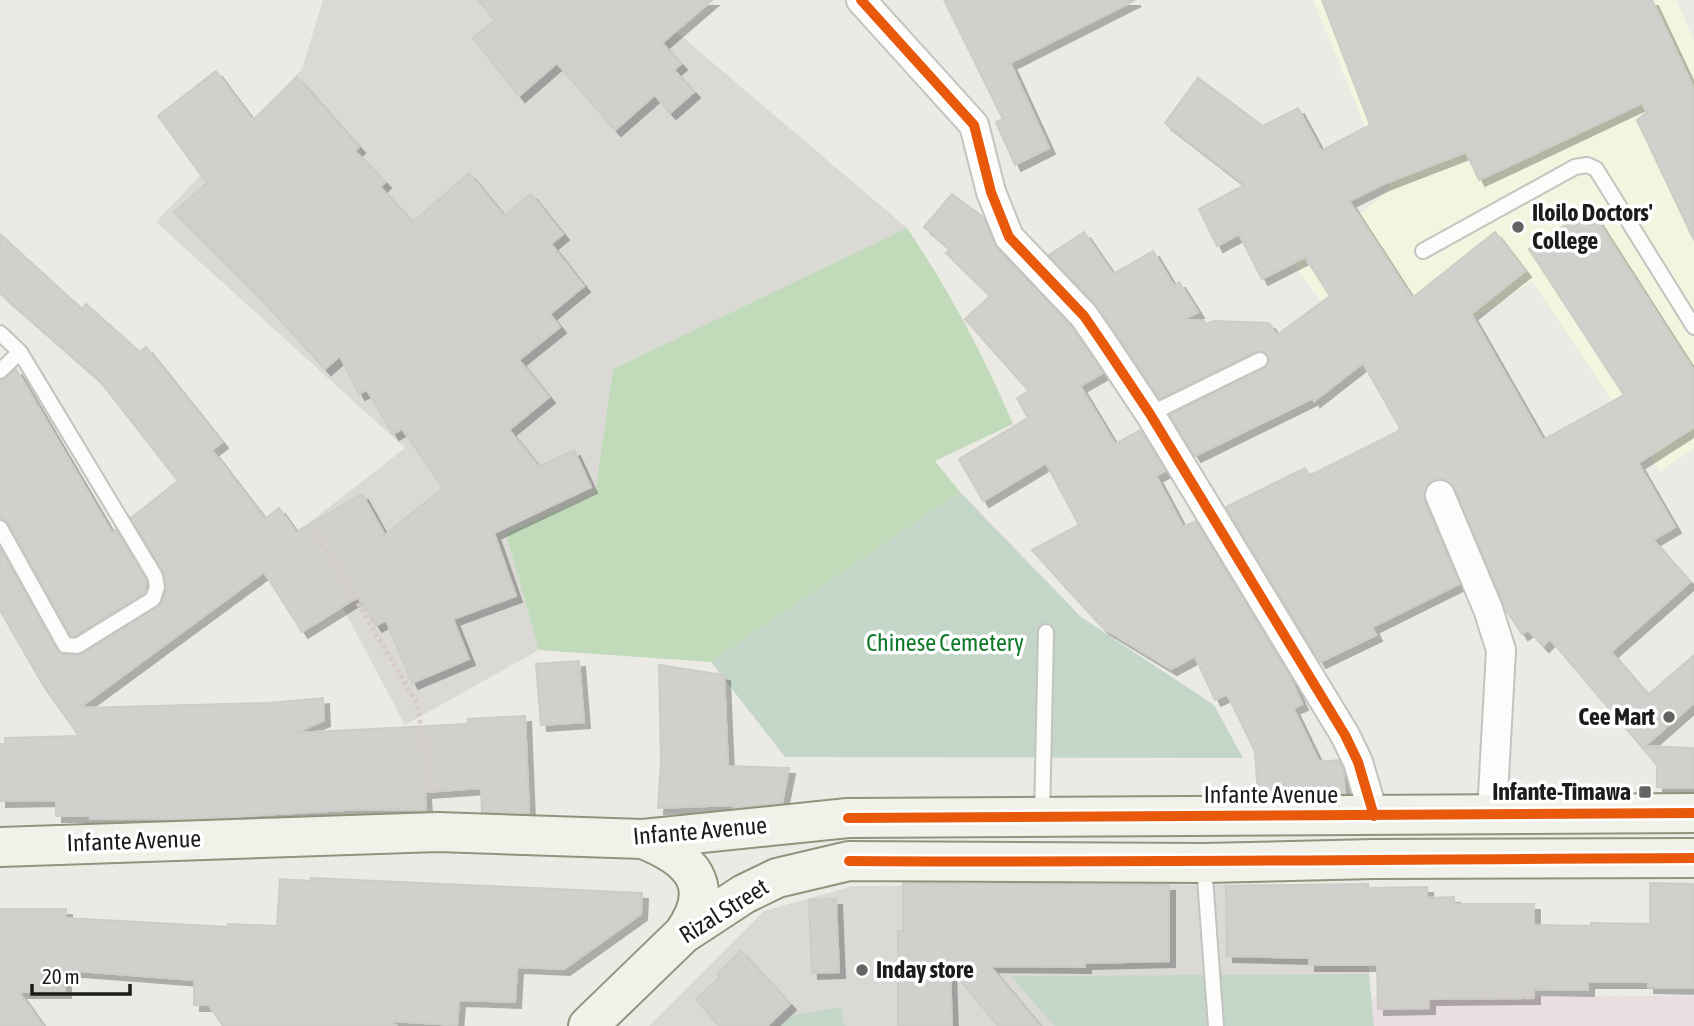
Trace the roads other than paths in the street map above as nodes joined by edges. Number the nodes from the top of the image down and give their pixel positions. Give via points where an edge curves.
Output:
1 (861, 0) edge
2 (1423, 251) dead end
3 (1694, 327) edge
4 (0, 333) edge
5 (20, 352) junction
6 (1260, 360) dead end
7 (0, 371) edge
8 (1150, 414) junction
9 (1440, 495) dead end
10 (0, 528) edge
11 (1046, 632) dead end
12 (1694, 813) edge
13 (1492, 814) junction
14 (1374, 816) junction
15 (1042, 817) junction
16 (643, 839) junction
17 (0, 847) edge
18 (1694, 858) edge
19 (1204, 863) junction
20 (683, 933) junction
21 (588, 1026) edge
22 (1216, 1026) edge

1 - 8 street via 974,125 991,192 1009,237 1084,316
2 - 3 lane via 1575,167 1587,165 1596,169
4 - 5 lane
5 - 7 lane
5 - 10 lane via 155,576 153,599 77,646 65,645
6 - 8 lane
8 - 14 street via 1346,735
9 - 13 street via 1502,650
11 - 15 lane
12 - 13 main road, Infante Avenue
13 - 14 main road, Infante Avenue
14 - 15 main road, Infante Avenue
15 - 16 main road, Infante Avenue via 848,818
16 - 17 main road, Infante Avenue via 438,832
16 - 20 main road via 684,862 699,884 697,914
18 - 19 main road
19 - 20 main road, Rizal Street via 849,861 777,878
19 - 22 lane
20 - 21 main road, Rizal Street

